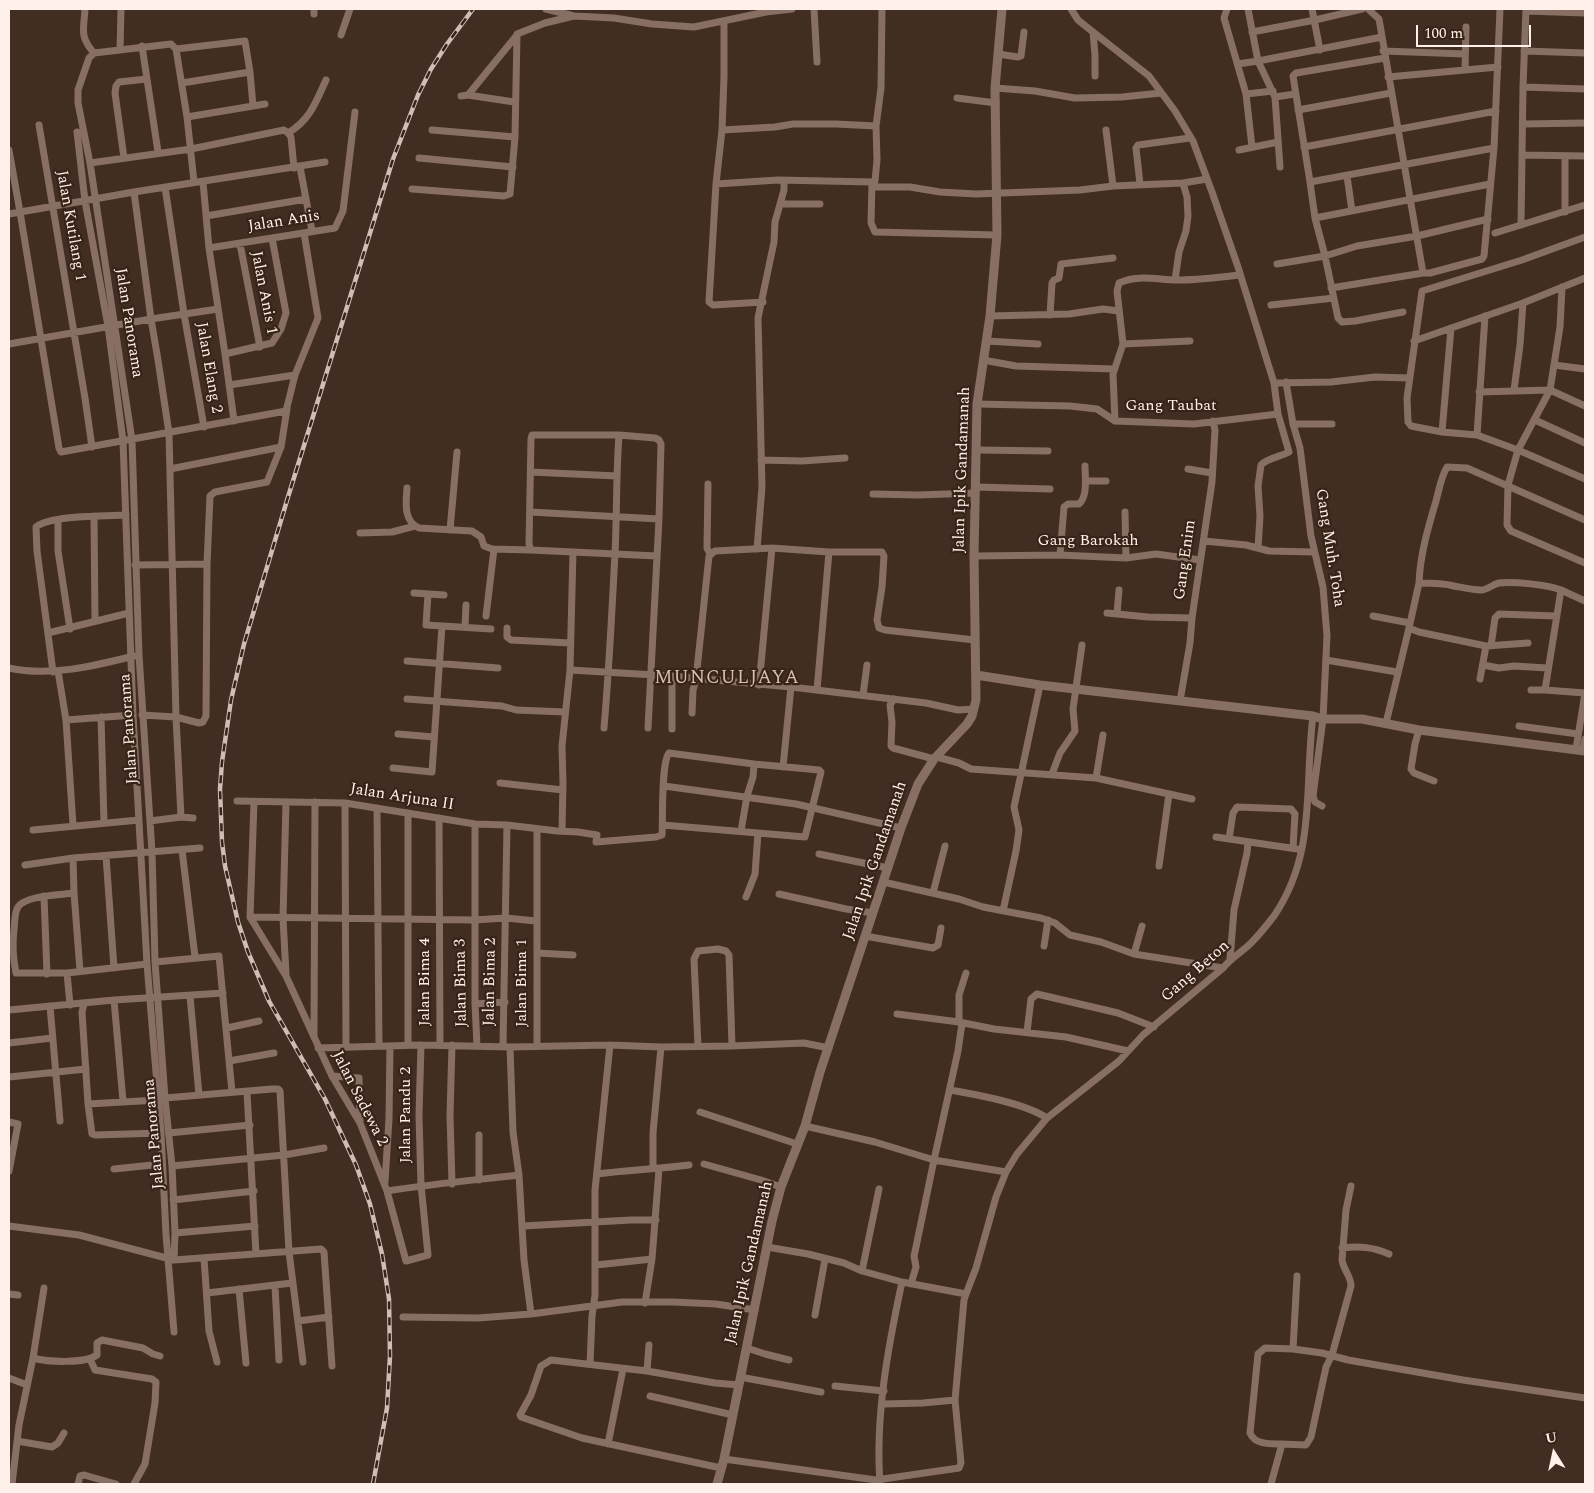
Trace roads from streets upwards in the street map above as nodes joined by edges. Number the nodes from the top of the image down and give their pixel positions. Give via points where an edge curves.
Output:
1 (85, 9) edge
2 (121, 9) edge
3 (350, 9) edge
4 (546, 9) edge
5 (792, 9) edge
6 (814, 9) edge
7 (882, 9) edge
8 (1002, 9) edge
9 (1070, 9) edge
10 (1228, 9) edge
11 (1248, 9) edge
12 (1312, 9) edge
13 (1362, 9) edge
14 (1368, 9) edge
15 (1500, 9) edge
16 (778, 10) edge
17 (1526, 10) edge
18 (1585, 13) edge
19 (574, 16) junction
20 (1315, 20) junction
21 (724, 22) junction
22 (1466, 27) dead end
23 (1024, 32) dead end
24 (1092, 32) junction
25 (1252, 32) junction
26 (517, 34) junction
27 (341, 35) dead end
28 (1382, 37) junction
29 (142, 46) junction
30 (176, 49) junction
31 (120, 50) junction
32 (1320, 50) junction
33 (1524, 50) junction
34 (94, 53) junction
35 (1585, 53) edge
36 (998, 54) junction
37 (1384, 54) junction
38 (1465, 54) junction
39 (1258, 61) junction
40 (817, 62) dead end
41 (1238, 64) junction
42 (1498, 67) junction
43 (1465, 70) junction
44 (250, 72) junction
45 (1095, 76) dead end
46 (1388, 77) junction
47 (147, 79) junction
48 (326, 80) dead end
49 (182, 84) junction
50 (1522, 86) junction
51 (995, 88) junction
52 (1585, 89) edge
53 (1161, 93) junction
54 (1391, 93) junction
55 (1246, 94) junction
56 (1274, 94) junction
57 (1295, 94) junction
58 (957, 98) dead end
59 (514, 102) junction
60 (996, 103) junction
61 (265, 104) dead end
62 (253, 106) junction
63 (1298, 110) junction
64 (1496, 111) junction
65 (355, 112) dead end
66 (187, 117) junction
67 (1585, 123) edge
68 (1523, 124) junction
69 (39, 125) dead end
70 (876, 126) junction
71 (1397, 129) junction
72 (432, 130) dead end
73 (722, 130) junction
74 (1106, 130) dead end
75 (77, 132) dead end
76 (288, 133) junction
77 (515, 137) junction
78 (1190, 138) junction
79 (1278, 142) junction
80 (1252, 147) junction
81 (1304, 147) junction
82 (1494, 148) junction
83 (191, 149) junction
84 (9, 150) edge
85 (1239, 150) dead end
86 (158, 152) junction
87 (1522, 156) junction
88 (1585, 156) edge
89 (1566, 157) junction
90 (124, 158) junction
91 (419, 158) dead end
92 (325, 162) dead end
93 (90, 163) junction
94 (1403, 164) junction
95 (297, 167) junction
96 (513, 167) junction
97 (1280, 168) dead end
98 (1347, 176) junction
99 (1207, 179) junction
100 (784, 180) junction
101 (194, 182) junction
102 (202, 182) junction
103 (1310, 182) junction
104 (1184, 183) junction
105 (716, 184) junction
106 (1140, 184) junction
107 (1490, 184) junction
108 (872, 185) junction
109 (1113, 186) junction
110 (165, 187) junction
111 (412, 189) dead end
112 (134, 192) junction
113 (996, 193) junction
114 (95, 199) junction
115 (306, 199) junction
116 (1410, 199) junction
117 (85, 201) junction
118 (781, 204) junction
119 (820, 204) dead end
120 (1585, 206) edge
121 (53, 207) junction
122 (1352, 211) junction
123 (20, 212) junction
124 (1565, 212) junction
125 (9, 214) edge
126 (206, 216) junction
127 (1315, 218) junction
128 (1488, 219) junction
129 (1521, 226) junction
130 (312, 231) junction
131 (304, 233) junction
132 (1495, 233) dead end
133 (997, 235) junction
134 (1417, 236) junction
135 (1585, 237) edge
136 (272, 238) junction
137 (240, 244) junction
138 (208, 248) junction
139 (1325, 256) junction
140 (1112, 258) dead end
141 (1277, 264) dead end
142 (1423, 273) junction
143 (1240, 275) junction
144 (1585, 278) edge
145 (1175, 280) junction
146 (1562, 287) junction
147 (1331, 288) junction
148 (1334, 298) junction
149 (762, 302) junction
150 (1523, 303) junction
151 (1271, 305) dead end
152 (218, 309) junction
153 (1119, 311) junction
154 (1403, 312) dead end
155 (184, 314) junction
156 (1050, 315) junction
157 (990, 316) junction
158 (1485, 316) junction
159 (151, 318) junction
160 (111, 326) junction
161 (1450, 328) junction
162 (74, 332) junction
163 (40, 338) junction
164 (986, 341) junction
165 (1190, 341) dead end
166 (1414, 341) junction
167 (9, 344) edge
168 (1038, 344) dead end
169 (1123, 344) junction
170 (260, 347) junction
171 (226, 354) junction
172 (983, 360) junction
173 (1554, 365) junction
174 (1114, 369) junction
175 (1585, 369) edge
176 (295, 375) junction
177 (1409, 378) junction
178 (1281, 383) junction
179 (229, 385) junction
180 (1514, 390) junction
181 (1550, 390) junction
182 (1479, 392) junction
183 (977, 404) junction
184 (1585, 406) edge
185 (287, 409) junction
186 (1278, 414) junction
187 (1535, 420) junction
188 (234, 421) junction
189 (1116, 421) junction
190 (1213, 422) junction
191 (1293, 424) junction
192 (1332, 424) dead end
193 (204, 427) junction
194 (1442, 432) junction
195 (169, 433) junction
196 (1477, 435) junction
197 (619, 436) junction
198 (132, 440) junction
199 (123, 442) junction
200 (1585, 443) edge
201 (92, 447) junction
202 (281, 447) junction
203 (977, 450) junction
204 (1518, 450) junction
205 (1048, 451) dead end
206 (457, 452) dead end
207 (845, 458) dead end
208 (761, 460) junction
209 (1085, 466) dead end
210 (170, 469) junction
211 (1188, 470) dead end
212 (531, 472) junction
213 (1212, 473) junction
214 (617, 476) junction
215 (1585, 479) edge
216 (1086, 481) junction
217 (1106, 481) dead end
218 (708, 484) dead end
219 (1508, 485) junction
220 (406, 488) dead end
221 (976, 490) junction
222 (1050, 490) dead end
223 (873, 494) dead end
224 (530, 512) junction
225 (1125, 512) dead end
226 (126, 515) junction
227 (94, 516) junction
228 (616, 516) junction
229 (659, 519) junction
230 (58, 520) junction
231 (1585, 520) edge
232 (415, 526) junction
233 (450, 530) junction
234 (360, 533) dead end
235 (1204, 541) junction
236 (772, 548) junction
237 (1258, 548) junction
238 (494, 549) junction
239 (757, 549) junction
240 (531, 550) junction
241 (573, 552) junction
242 (829, 552) junction
243 (1309, 552) junction
244 (615, 553) junction
245 (710, 554) junction
246 (1060, 555) junction
247 (657, 556) junction
248 (974, 556) junction
249 (1126, 558) junction
250 (1200, 560) junction
251 (1585, 563) edge
252 (173, 564) junction
253 (207, 564) junction
254 (135, 565) junction
255 (1419, 583) junction
256 (1120, 590) dead end
257 (1561, 590) junction
258 (414, 593) dead end
259 (428, 594) junction
260 (444, 595) dead end
261 (1585, 601) edge
262 (466, 605) dead end
263 (129, 613) junction
264 (1107, 613) dead end
265 (1117, 614) junction
266 (486, 616) dead end
267 (1373, 616) dead end
268 (1556, 616) junction
269 (1192, 618) junction
270 (95, 621) junction
271 (1409, 625) junction
272 (442, 626) junction
273 (465, 627) junction
274 (507, 628) dead end
275 (70, 629) junction
276 (491, 629) dead end
277 (48, 633) junction
278 (975, 640) junction
279 (570, 643) junction
280 (1528, 643) dead end
281 (1082, 645) dead end
282 (1489, 646) junction
283 (135, 656) junction
284 (1326, 660) junction
285 (407, 661) dead end
286 (439, 664) junction
287 (867, 665) dead end
288 (1482, 665) junction
289 (9, 668) edge
290 (498, 668) dead end
291 (1547, 668) junction
292 (570, 670) junction
293 (55, 671) junction
294 (1397, 672) junction
295 (608, 673) junction
296 (651, 675) junction
297 (976, 675) junction
298 (672, 676) junction
299 (696, 678) junction
300 (1480, 679) dead end
301 (759, 685) junction
302 (1040, 685) junction
303 (791, 687) junction
304 (1076, 689) junction
305 (817, 690) junction
306 (1531, 690) dead end
307 (1545, 690) junction
308 (1585, 693) edge
309 (863, 695) junction
310 (407, 699) dead end
311 (894, 699) junction
312 (437, 701) junction
313 (1180, 701) junction
314 (974, 709) junction
315 (565, 712) junction
316 (692, 713) dead end
317 (133, 715) junction
318 (142, 715) junction
319 (1313, 716) junction
320 (101, 717) junction
321 (176, 717) junction
322 (1323, 719) junction
323 (66, 720) junction
324 (1386, 723) junction
325 (1519, 726) dead end
326 (604, 728) dead end
327 (648, 728) dead end
328 (672, 730) dead end
329 (1419, 730) junction
330 (398, 734) dead end
331 (1578, 734) junction
332 (434, 736) junction
333 (1103, 736) dead end
334 (1585, 739) edge
335 (1582, 750) edge
336 (936, 758) junction
337 (754, 764) junction
338 (783, 767) junction
339 (393, 768) dead end
340 (1021, 773) junction
341 (1052, 774) junction
342 (1096, 778) junction
343 (1434, 781) dead end
344 (500, 783) dead end
345 (664, 786) junction
346 (563, 790) junction
347 (1169, 794) junction
348 (747, 796) junction
349 (1192, 799) dead end
350 (237, 801) dead end
351 (254, 802) junction
352 (286, 802) junction
353 (315, 802) junction
354 (345, 803) junction
355 (1322, 806) dead end
356 (812, 807) junction
357 (377, 808) junction
358 (408, 813) junction
359 (181, 817) junction
360 (193, 818) dead end
361 (439, 818) junction
362 (139, 820) junction
363 (150, 821) junction
364 (104, 823) junction
365 (475, 824) junction
366 (73, 825) junction
367 (507, 825) junction
368 (663, 825) junction
369 (901, 828) junction
370 (537, 829) junction
371 (33, 830) dead end
372 (562, 831) junction
373 (741, 831) junction
374 (758, 833) junction
375 (1216, 837) dead end
376 (1229, 839) junction
377 (1248, 842) junction
378 (945, 846) dead end
379 (200, 848) dead end
380 (1293, 848) junction
381 (182, 850) junction
382 (1302, 850) junction
383 (152, 852) junction
384 (141, 853) junction
385 (819, 854) dead end
386 (106, 856) junction
387 (73, 858) junction
388 (25, 865) dead end
389 (1159, 866) dead end
390 (888, 868) junction
391 (883, 882) junction
392 (933, 893) junction
393 (74, 894) junction
394 (779, 894) dead end
395 (44, 896) junction
396 (746, 898) dead end
397 (1003, 911) junction
398 (873, 913) junction
399 (250, 917) junction
400 (283, 918) junction
401 (315, 918) junction
402 (347, 918) junction
403 (378, 918) junction
404 (408, 918) junction
405 (506, 918) junction
406 (439, 920) junction
407 (474, 920) junction
408 (1048, 920) junction
409 (536, 921) junction
410 (1142, 926) dead end
411 (941, 928) dead end
412 (865, 936) junction
413 (11, 946) edge
414 (1044, 946) dead end
415 (537, 953) junction
416 (1134, 954) junction
417 (573, 955) dead end
418 (195, 957) junction
419 (1230, 959) junction
420 (155, 962) junction
421 (147, 964) junction
422 (114, 968) junction
423 (1223, 968) junction
424 (80, 971) junction
425 (67, 973) junction
426 (966, 973) dead end
427 (47, 974) junction
428 (286, 976) junction
429 (223, 993) junction
430 (190, 996) junction
431 (154, 998) junction
432 (114, 1000) junction
433 (505, 1002) junction
434 (84, 1004) junction
435 (475, 1004) junction
436 (70, 1005) junction
437 (50, 1006) junction
438 (9, 1010) edge
439 (897, 1014) dead end
440 (259, 1021) dead end
441 (959, 1022) junction
442 (1154, 1027) junction
443 (227, 1028) junction
444 (1027, 1032) junction
445 (52, 1038) junction
446 (314, 1039) junction
447 (9, 1043) edge
448 (408, 1045) junction
449 (421, 1045) junction
450 (440, 1045) junction
451 (452, 1045) junction
452 (537, 1045) junction
453 (610, 1045) junction
454 (346, 1046) junction
455 (379, 1046) junction
456 (390, 1046) junction
457 (477, 1046) junction
458 (507, 1046) junction
459 (698, 1046) junction
460 (732, 1046) junction
461 (661, 1047) junction
462 (318, 1048) junction
463 (829, 1048) junction
464 (1128, 1050) junction
465 (274, 1053) dead end
466 (229, 1061) junction
467 (86, 1070) junction
468 (55, 1073) junction
469 (332, 1076) junction
470 (9, 1077) edge
471 (950, 1090) junction
472 (232, 1092) junction
473 (247, 1092) junction
474 (199, 1095) junction
475 (162, 1099) junction
476 (123, 1101) junction
477 (88, 1104) junction
478 (700, 1112) dead end
479 (1047, 1118) junction
480 (60, 1121) dead end
481 (9, 1122) edge
482 (360, 1123) junction
483 (250, 1125) junction
484 (805, 1126) junction
485 (165, 1133) junction
486 (479, 1135) dead end
487 (798, 1144) junction
488 (324, 1148) dead end
489 (284, 1155) junction
490 (252, 1158) junction
491 (10, 1159) edge
492 (934, 1160) junction
493 (162, 1164) junction
494 (704, 1164) dead end
495 (689, 1165) dead end
496 (172, 1166) junction
497 (656, 1168) junction
498 (114, 1169) dead end
499 (9, 1171) edge
500 (1006, 1172) junction
501 (597, 1174) junction
502 (519, 1175) junction
503 (479, 1180) junction
504 (452, 1184) junction
505 (421, 1185) junction
506 (1351, 1186) dead end
507 (781, 1187) junction
508 (386, 1188) junction
509 (878, 1189) dead end
510 (254, 1191) junction
511 (174, 1200) junction
512 (656, 1220) junction
513 (595, 1223) junction
514 (9, 1226) edge
515 (255, 1226) junction
516 (523, 1226) junction
517 (175, 1233) junction
518 (767, 1247) junction
519 (1342, 1248) junction
520 (289, 1252) junction
521 (256, 1254) junction
522 (1389, 1254) dead end
523 (204, 1258) junction
524 (652, 1259) junction
525 (824, 1259) junction
526 (172, 1260) junction
527 (596, 1265) junction
528 (862, 1271) junction
529 (1297, 1276) dead end
530 (902, 1282) junction
531 (292, 1283) junction
532 (911, 1284) junction
533 (275, 1286) junction
534 (44, 1288) dead end
535 (239, 1289) junction
536 (207, 1293) junction
537 (9, 1294) edge
538 (966, 1294) junction
539 (18, 1295) dead end
540 (645, 1302) junction
541 (594, 1306) junction
542 (755, 1310) junction
543 (531, 1314) junction
544 (814, 1315) dead end
545 (329, 1317) junction
546 (404, 1317) dead end
547 (298, 1321) junction
548 (174, 1332) dead end
549 (649, 1345) dead end
550 (747, 1348) junction
551 (1294, 1349) junction
552 (1332, 1355) junction
553 (160, 1356) dead end
554 (33, 1358) junction
555 (90, 1359) junction
556 (279, 1360) dead end
557 (789, 1360) dead end
558 (217, 1362) dead end
559 (303, 1362) dead end
560 (246, 1363) dead end
561 (590, 1364) junction
562 (332, 1366) dead end
563 (623, 1369) junction
564 (647, 1371) junction
565 (9, 1378) edge
566 (740, 1381) junction
567 (27, 1385) junction
568 (835, 1386) dead end
569 (884, 1391) junction
570 (821, 1392) dead end
571 (650, 1396) dead end
572 (1585, 1398) edge
573 (955, 1400) junction
574 (882, 1404) junction
575 (733, 1415) junction
576 (64, 1432) dead end
577 (17, 1441) junction
578 (608, 1444) junction
579 (1282, 1444) junction
580 (723, 1463) junction
581 (12, 1466) edge
582 (880, 1482) edge
583 (12, 1484) edge
584 (78, 1484) edge
585 (116, 1484) edge
586 (134, 1484) edge
587 (718, 1484) edge
588 (1271, 1484) edge

1 - 34 street via 85,43
2 - 31 street
3 - 27 street
4 - 19 street
5 - 16 street
6 - 40 street
7 - 70 street via 881,88
8 - 36 street, Jalan Ipik Gandamanah
9 - 24 street
10 - 41 street via 1224,18
11 - 25 street
12 - 20 street
13 - 20 street
14 - 28 street via 1379,19
15 - 42 street
16 - 21 street
17 - 18 street
17 - 33 street
19 - 21 street via 694,27
19 - 26 street
20 - 25 street
20 - 32 street
21 - 73 street
22 - 38 street
23 - 36 street via 1022,56
24 - 45 street
24 - 53 street via 1145,72
25 - 39 street
26 - 59 street
26 - 59 street via 465,96
28 - 32 street
28 - 37 street
29 - 30 street via 171,44
29 - 31 street
29 - 47 street
30 - 44 street via 245,41
30 - 49 street
31 - 34 street
32 - 39 street
33 - 35 street
33 - 50 street
34 - 93 street, Jalan Panorama via 89,58 78,90
36 - 51 street, Jalan Ipik Gandamanah
37 - 38 street
37 - 46 street
37 - 57 street via 1296,72 1292,80
38 - 43 street
39 - 41 street
39 - 56 street
41 - 55 street
42 - 43 street
42 - 64 street
43 - 46 street
44 - 49 street
44 - 62 street
46 - 54 street
47 - 86 street
47 - 90 street via 119,82 116,86
48 - 76 street via 301,125
49 - 66 street
50 - 52 street
50 - 68 street
51 - 53 street via 1075,98
51 - 60 street, Jalan Ipik Gandamanah
53 - 78 street via 1176,111
54 - 63 street
54 - 71 street
55 - 56 street
55 - 80 street
56 - 57 street
56 - 79 street
57 - 63 street
58 - 60 street
59 - 77 street
60 - 113 street, Jalan Ipik Gandamanah
61 - 62 street
62 - 66 street
63 - 81 street
64 - 71 street
64 - 82 street
65 - 130 street, Jalan Anis via 341,217 335,228
66 - 83 street
67 - 68 street
68 - 87 street
69 - 121 street, Jalan Kutilang 1
70 - 73 street via 792,124
70 - 108 street via 877,179
71 - 81 street
71 - 94 street
72 - 77 street
73 - 105 street
74 - 109 street
75 - 117 street
76 - 83 street via 284,130
76 - 95 street
77 - 96 street
78 - 99 street
78 - 106 street via 1138,145
79 - 80 street
79 - 97 street
80 - 85 street
81 - 103 street
82 - 94 street
82 - 107 street
83 - 86 street
83 - 101 street
84 - 123 street
86 - 90 street
87 - 89 street
87 - 129 street
88 - 89 street
89 - 124 street
90 - 93 street
91 - 96 street
92 - 95 street
93 - 114 street, Jalan Panorama
94 - 98 street
94 - 116 street
95 - 102 street
95 - 115 street
96 - 111 street via 508,196
98 - 103 street
98 - 122 street
99 - 104 street
99 - 143 street
100 - 105 street
100 - 108 street
100 - 118 street
101 - 102 street
101 - 110 street
102 - 126 street
103 - 127 street
104 - 106 street
104 - 145 street via 1188,216 1178,252
105 - 149 street via 708,302 713,306
106 - 109 street
107 - 116 street
107 - 128 street
108 - 113 street via 940,192
108 - 133 street via 871,223 874,232
109 - 113 street
110 - 112 street
110 - 155 street, Jalan Elang 2
112 - 114 street
112 - 159 street
113 - 133 street, Jalan Ipik Gandamanah
114 - 117 street
114 - 160 street, Jalan Panorama
115 - 126 street
115 - 130 street
116 - 122 street
116 - 134 street
117 - 121 street
117 - 160 street
118 - 119 street
118 - 149 street
120 - 124 street
121 - 123 street
121 - 162 street, Jalan Kutilang 1
122 - 127 street
123 - 125 street
123 - 163 street
124 - 129 street
126 - 138 street
127 - 139 street
128 - 134 street
128 - 142 street via 1482,259
129 - 132 street
130 - 131 street, Jalan Anis
131 - 136 street, Jalan Anis
131 - 176 street via 319,313
133 - 157 street, Jalan Ipik Gandamanah
134 - 139 street via 1357,246
134 - 142 street
135 - 166 street via 1422,291
136 - 137 street, Jalan Anis
136 - 170 street via 285,316 274,342
137 - 138 street, Jalan Anis
137 - 170 street, Jalan Anis 1
138 - 152 street
139 - 141 street
139 - 147 street
140 - 156 street via 1061,264 1059,278 1052,283
142 - 147 street
143 - 145 street
143 - 178 street
144 - 146 street
145 - 153 street via 1147,277 1120,283 1117,291
146 - 150 street
146 - 173 street
147 - 148 street
148 - 151 street
148 - 154 street via 1339,321
149 - 208 street via 758,318
150 - 158 street
150 - 180 street
152 - 155 street
152 - 171 street
153 - 156 street via 1103,309
153 - 169 street
155 - 159 street
155 - 193 street, Jalan Elang 2
156 - 157 street
157 - 164 street, Jalan Ipik Gandamanah
158 - 161 street
158 - 182 street
159 - 160 street
159 - 195 street
160 - 162 street
160 - 198 street, Jalan Panorama
160 - 199 street
161 - 166 street
161 - 194 street
162 - 163 street
162 - 201 street, Jalan Kutilang 1
163 - 167 street
163 - 201 street via 60,451
164 - 168 street
164 - 172 street, Jalan Ipik Gandamanah
165 - 169 street
166 - 177 street
169 - 174 street
170 - 171 street
171 - 179 street
172 - 174 street via 1016,366
172 - 183 street, Jalan Ipik Gandamanah
173 - 175 street
173 - 181 street
174 - 189 street
176 - 179 street
176 - 185 street
177 - 178 street
177 - 194 street via 1409,425
178 - 186 street
178 - 191 street, Gang Muh. Toha
179 - 188 street
180 - 181 street
180 - 182 street
181 - 184 street
181 - 187 street
182 - 196 street
183 - 189 street, Gang Taubat via 1077,406 1096,409
183 - 203 street, Jalan Ipik Gandamanah
185 - 188 street
185 - 202 street
186 - 190 street, Gang Taubat
186 - 237 street via 1289,452 1261,465
187 - 200 street
187 - 204 street
188 - 193 street
189 - 190 street, Gang Taubat
190 - 213 street, Gang Enim
191 - 192 street
191 - 243 street, Gang Muh. Toha via 1300,448
193 - 195 street
194 - 196 street
195 - 198 street
195 - 210 street
196 - 204 street
197 - 212 street via 532,435
197 - 214 street
197 - 229 street via 654,438 660,442
198 - 199 street
198 - 254 street, Jalan Panorama
199 - 201 street
199 - 226 street
202 - 210 street
202 - 253 street via 267,482 211,494
203 - 205 street
203 - 221 street, Jalan Ipik Gandamanah
204 - 215 street
204 - 219 street
206 - 233 street
207 - 208 street
208 - 239 street
209 - 216 street
210 - 252 street
211 - 213 street
212 - 214 street
212 - 224 street
213 - 235 street, Gang Enim
214 - 228 street
216 - 217 street
216 - 246 street via 1082,502 1064,507
218 - 245 street via 707,548
219 - 231 street
219 - 251 street via 1508,528
219 - 255 street via 1468,468 1447,468 1432,512
220 - 232 street via 407,515
221 - 222 street
221 - 223 street via 928,495
221 - 248 street, Jalan Ipik Gandamanah
224 - 228 street
224 - 240 street
225 - 249 street
226 - 227 street
226 - 263 street
227 - 230 street
227 - 270 street
228 - 229 street
228 - 244 street
229 - 247 street
230 - 275 street via 58,551
230 - 277 street via 36,527
232 - 233 street
232 - 234 street via 392,532
233 - 238 street via 477,533 484,546
235 - 237 street
235 - 250 street, Gang Enim
236 - 239 street
236 - 242 street
236 - 301 street
237 - 243 street
238 - 240 street
238 - 266 street
239 - 245 street
240 - 241 street
241 - 244 street
241 - 279 street
242 - 278 street via 883,553 879,628
242 - 305 street
243 - 284 street, Gang Muh. Toha via 1325,605
244 - 247 street
244 - 295 street
245 - 299 street
246 - 248 street, Gang Barokah
246 - 249 street, Gang Barokah
247 - 296 street
248 - 278 street, Jalan Ipik Gandamanah
249 - 250 street, Gang Barokah via 1156,554
250 - 269 street, Gang Enim
252 - 253 street
252 - 254 street
252 - 321 street
253 - 321 street via 206,716 200,723
254 - 283 street, Jalan Panorama
255 - 257 street via 1487,590 1506,582
255 - 271 street
256 - 265 street
257 - 261 street
257 - 268 street
258 - 259 street
259 - 260 street
259 - 272 street via 426,625
262 - 273 street
263 - 270 street
263 - 283 street
264 - 265 street
265 - 269 street
267 - 271 street
268 - 282 street via 1499,614 1495,618
268 - 291 street
269 - 313 street, Gang Enim
270 - 275 street
271 - 282 street via 1419,632
271 - 294 street
272 - 273 street
272 - 286 street
273 - 276 street
274 - 279 street via 507,637 512,640
275 - 277 street
277 - 293 street
278 - 297 street, Jalan Ipik Gandamanah
279 - 292 street
280 - 282 street
281 - 304 street
282 - 288 street
283 - 293 street
283 - 317 street
283 - 318 street, Jalan Panorama
284 - 294 street
284 - 322 street, Gang Muh. Toha
285 - 286 street
286 - 290 street
286 - 312 street
287 - 309 street
288 - 291 street
288 - 300 street
289 - 293 street
291 - 307 street
292 - 295 street
292 - 315 street
293 - 323 street
294 - 324 street
295 - 296 street
295 - 326 street
296 - 298 street
296 - 327 street
297 - 302 street
297 - 314 street, Jalan Ipik Gandamanah
298 - 299 street
298 - 328 street
299 - 301 street
299 - 316 street
301 - 303 street
302 - 304 street
302 - 340 street
303 - 305 street
303 - 338 street
304 - 313 street
304 - 341 street via 1075,731 1060,753
305 - 309 street
306 - 307 street
307 - 308 street
308 - 331 street
309 - 311 street
310 - 312 street
311 - 314 street via 958,710
311 - 336 street via 890,705 891,746
312 - 315 street
312 - 332 street
313 - 319 street
314 - 336 street, Jalan Ipik Gandamanah via 967,724
315 - 346 street
317 - 320 street
317 - 362 street
318 - 321 street
318 - 363 street, Jalan Panorama
319 - 322 street
319 - 382 street, Gang Beton via 1309,804
320 - 323 street
320 - 364 street
321 - 359 street
322 - 324 street via 1349,718
322 - 355 street, Gang Muh. Toha via 1313,796 1315,802
323 - 366 street
324 - 329 street
325 - 331 street
329 - 335 street
329 - 343 street via 1410,770
330 - 332 street
331 - 335 street
332 - 339 street via 432,772
333 - 342 street
334 - 335 street
336 - 340 street via 971,769
336 - 369 street, Jalan Ipik Gandamanah via 918,784
337 - 338 street
337 - 345 street via 670,754 666,758
337 - 348 street
338 - 356 street via 821,772
340 - 341 street
340 - 397 street via 1014,807 1019,830
341 - 342 street
342 - 347 street
344 - 346 street
345 - 348 street
345 - 368 street
346 - 372 street
347 - 349 street
347 - 389 street
348 - 356 street
348 - 373 street
350 - 351 street, Jalan Arjuna II
351 - 352 street, Jalan Arjuna II
351 - 399 street
352 - 353 street, Jalan Arjuna II
352 - 400 street
353 - 354 street, Jalan Arjuna II
353 - 401 street
354 - 357 street, Jalan Arjuna II
354 - 402 street
356 - 369 street
356 - 374 street via 805,837
357 - 358 street, Jalan Arjuna II
357 - 403 street
358 - 361 street, Jalan Arjuna II
358 - 404 street
359 - 360 street
359 - 363 street
361 - 365 street, Jalan Arjuna II
361 - 406 street, Jalan Bima 4
362 - 364 street
362 - 384 street
363 - 383 street, Jalan Panorama
364 - 366 street
365 - 367 street, Jalan Arjuna II
365 - 407 street, Jalan Bima 3
366 - 371 street
367 - 370 street, Jalan Arjuna II
367 - 405 street, Jalan Bima 2
368 - 372 street, Jalan Arjuna II via 661,836 607,842 596,842 597,835
368 - 373 street
369 - 390 street, Jalan Ipik Gandamanah
370 - 372 street, Jalan Arjuna II
370 - 409 street, Jalan Bima 1
373 - 374 street
374 - 396 street via 755,874
375 - 376 street
376 - 377 street
376 - 380 street via 1237,807 1291,810 1296,814
377 - 380 street
377 - 419 street via 1234,910
378 - 392 street
379 - 381 street
380 - 382 street
381 - 383 street
381 - 418 street
382 - 419 street, Gang Beton via 1294,878 1274,916 1250,943
383 - 384 street
383 - 420 street, Jalan Panorama
384 - 386 street
384 - 421 street
385 - 390 street
386 - 387 street
386 - 422 street
387 - 388 street
387 - 393 street
390 - 391 street, Jalan Ipik Gandamanah
391 - 392 street
391 - 398 street, Jalan Ipik Gandamanah
392 - 397 street
393 - 395 street
393 - 424 street
394 - 398 street
395 - 413 street via 26,900 18,906
395 - 427 street
397 - 408 street
398 - 412 street, Jalan Ipik Gandamanah
399 - 400 street
399 - 428 street
400 - 401 street
400 - 428 street
401 - 402 street
401 - 446 street
402 - 403 street
402 - 454 street
403 - 404 street
403 - 455 street
404 - 406 street
404 - 448 street
405 - 407 street
405 - 409 street
405 - 433 street, Jalan Bima 2
406 - 407 street
406 - 450 street, Jalan Bima 4
407 - 435 street, Jalan Bima 3
408 - 414 street
408 - 416 street via 1070,935
409 - 415 street, Jalan Bima 1
410 - 416 street
411 - 412 street via 938,945 933,948
412 - 463 street, Jalan Ipik Gandamanah
413 - 427 street via 16,973
415 - 417 street
415 - 452 street, Jalan Bima 1
416 - 423 street
418 - 420 street
418 - 429 street via 219,956
419 - 423 street, Gang Beton
420 - 431 street, Jalan Panorama
421 - 422 street
421 - 431 street
422 - 424 street
423 - 442 street, Gang Beton
424 - 425 street
425 - 427 street
425 - 436 street
426 - 441 street via 959,995
428 - 446 street, Jalan Sadewa 2
429 - 430 street
429 - 443 street
430 - 431 street
430 - 474 street
431 - 432 street
431 - 475 street
432 - 434 street
432 - 476 street
433 - 435 street
433 - 458 street, Jalan Bima 2
434 - 436 street
434 - 467 street
435 - 457 street, Jalan Bima 3
436 - 437 street
437 - 438 street
437 - 445 street
439 - 441 street
440 - 443 street
441 - 444 street
441 - 471 street via 962,1026
442 - 444 street via 1118,1013 1037,994 1031,999
442 - 464 street, Gang Beton
443 - 466 street
444 - 464 street
445 - 447 street
445 - 468 street
446 - 462 street, Jalan Sadewa 2
448 - 449 street
448 - 456 street
449 - 450 street
449 - 505 street, Jalan Pandu 2 via 418,1116
450 - 451 street
451 - 457 street
451 - 504 street
452 - 453 street
452 - 458 street
453 - 461 street
453 - 501 street
454 - 455 street
454 - 462 street
455 - 456 street
456 - 508 street
457 - 458 street
458 - 502 street, Jalan Bima 2
459 - 460 street
459 - 460 street via 694,959 698,951 718,948 729,955
459 - 461 street
460 - 463 street via 804,1043
461 - 497 street via 653,1133
462 - 469 street, Jalan Sadewa 2
463 - 484 street, Jalan Ipik Gandamanah
464 - 479 street, Gang Beton
465 - 466 street
466 - 472 street
467 - 468 street
467 - 477 street
468 - 470 street
468 - 480 street
469 - 482 street, Jalan Sadewa 2
469 - 482 street via 359,1078
471 - 479 street via 1021,1106
471 - 492 street
472 - 473 street
472 - 474 street
473 - 483 street
473 - 489 street via 280,1091
474 - 475 street
475 - 476 street
475 - 485 street
476 - 477 street
477 - 485 street via 95,1135
478 - 487 street
479 - 500 street, Gang Beton
481 - 491 street via 18,1124
482 - 508 street, Jalan Sadewa 2
483 - 485 street
483 - 490 street
484 - 487 street, Jalan Ipik Gandamanah
484 - 492 street
485 - 493 street
485 - 496 street, Jalan Panorama
486 - 503 street
487 - 507 street, Jalan Ipik Gandamanah
488 - 489 street
489 - 490 street
489 - 520 street
490 - 496 street
490 - 510 street
491 - 499 street
492 - 500 street
492 - 532 street
493 - 498 street
493 - 526 street
494 - 507 street
495 - 497 street
496 - 511 street, Jalan Panorama
497 - 501 street
497 - 512 street
500 - 538 street, Gang Beton
501 - 513 street
502 - 503 street
502 - 516 street, Jalan Bima 2
503 - 504 street
504 - 505 street
505 - 508 street
505 - 508 street, Jalan Pandu 2 via 428,1255 406,1261
506 - 519 street
507 - 518 street, Jalan Ipik Gandamanah
509 - 528 street
510 - 511 street
510 - 515 street
511 - 517 street, Jalan Panorama
512 - 513 street
512 - 524 street
513 - 516 street
513 - 527 street
514 - 526 street via 79,1235
515 - 517 street
515 - 521 street
516 - 543 street, Jalan Bima 2
517 - 526 street, Jalan Panorama
518 - 525 street
518 - 542 street, Jalan Ipik Gandamanah
519 - 522 street via 1362,1246
519 - 552 street via 1343,1266 1351,1286
520 - 521 street
520 - 531 street
520 - 545 street via 323,1250
521 - 523 street
523 - 526 street
523 - 536 street
524 - 527 street
524 - 540 street
525 - 528 street
525 - 544 street
526 - 548 street
527 - 541 street
528 - 530 street
529 - 551 street
530 - 532 street
530 - 569 street via 890,1338
531 - 533 street
531 - 547 street
532 - 538 street
533 - 535 street
533 - 556 street
534 - 554 street
535 - 536 street
535 - 560 street
536 - 558 street via 209,1331
537 - 539 street
538 - 573 street, Gang Beton
540 - 541 street
540 - 542 street via 716,1304
541 - 543 street
541 - 561 street
542 - 550 street, Jalan Ipik Gandamanah
543 - 546 street via 471,1318
545 - 547 street
545 - 562 street
547 - 559 street
549 - 564 street
550 - 557 street
550 - 566 street, Jalan Ipik Gandamanah
551 - 552 street
551 - 579 street via 1265,1348 1258,1354 1251,1435 1259,1442
552 - 572 street via 1463,1380
552 - 579 street via 1326,1367 1308,1443
553 - 555 street via 143,1348 102,1340 97,1343 97,1355
554 - 555 street via 50,1361
554 - 567 street
555 - 586 street via 95,1370 156,1382 145,1464
561 - 563 street
561 - 578 street via 550,1360 544,1363 520,1416
563 - 564 street
563 - 578 street
564 - 566 street via 715,1383
565 - 567 street
566 - 570 street
566 - 575 street, Jalan Ipik Gandamanah
567 - 577 street
568 - 569 street
569 - 574 street
571 - 575 street
573 - 574 street
573 - 582 street, Gang Beton via 959,1468
574 - 582 street
575 - 580 street, Jalan Ipik Gandamanah
576 - 577 street via 58,1443 52,1446
577 - 581 street
578 - 580 street
579 - 588 street
580 - 582 street
580 - 587 street, Jalan Ipik Gandamanah
581 - 583 street
584 - 585 street via 80,1476 84,1475

